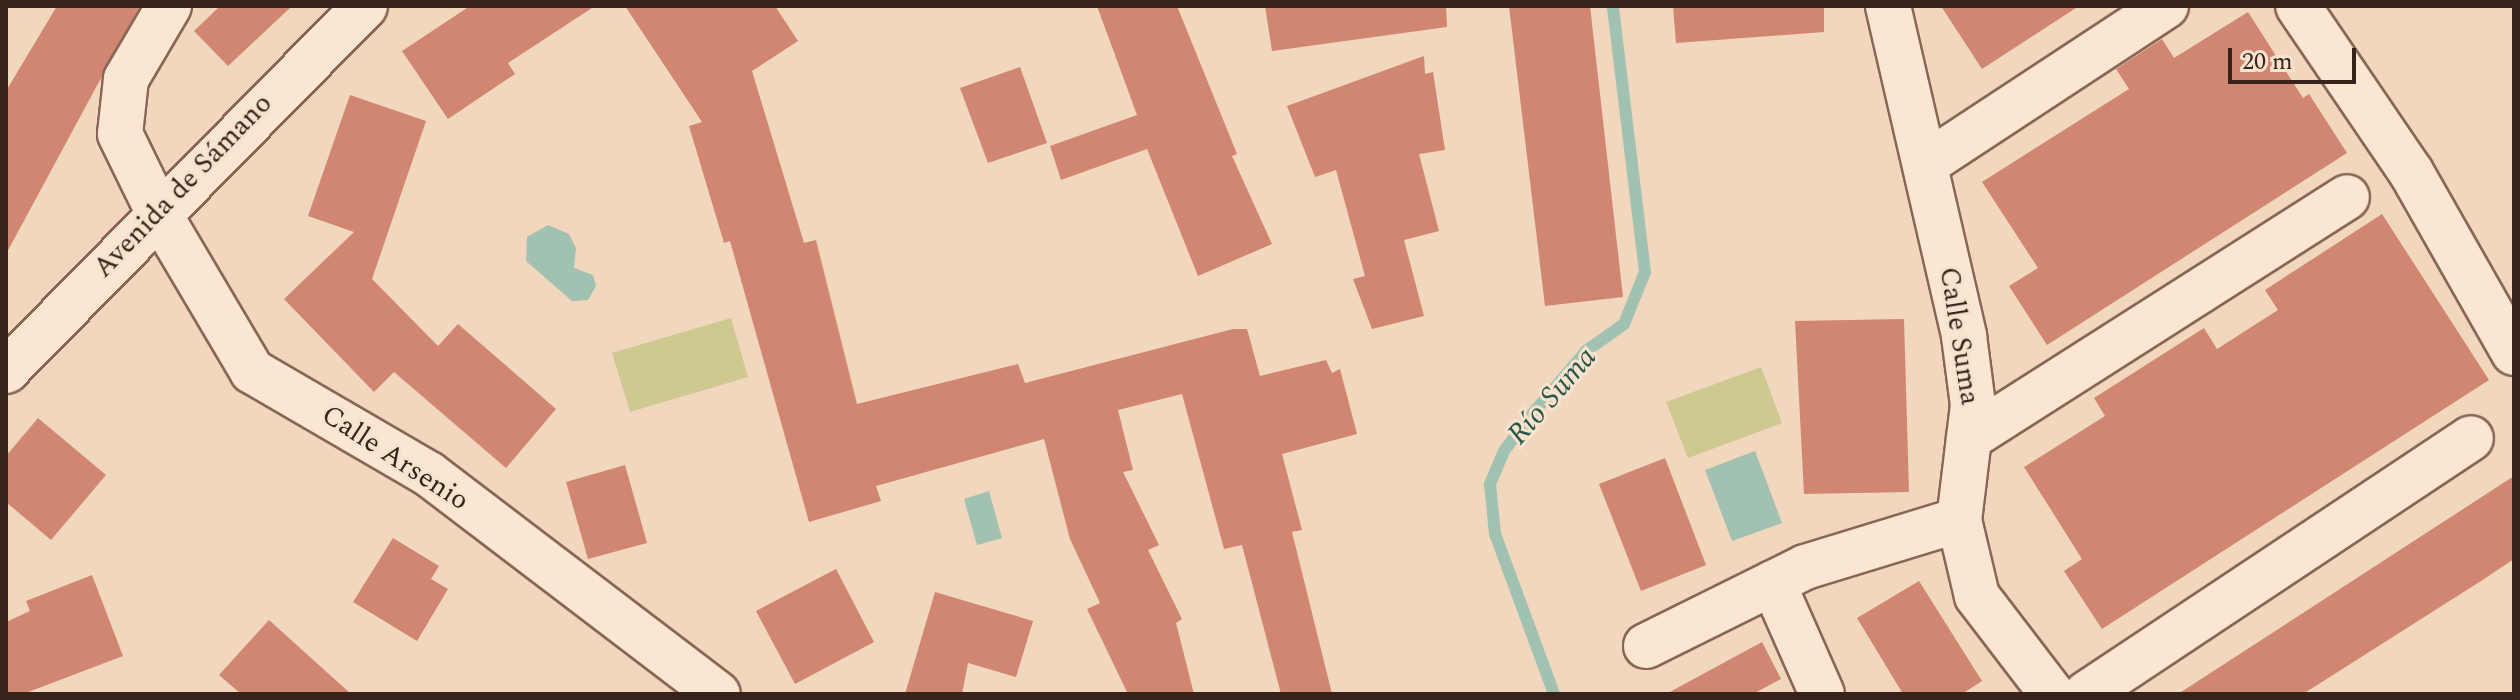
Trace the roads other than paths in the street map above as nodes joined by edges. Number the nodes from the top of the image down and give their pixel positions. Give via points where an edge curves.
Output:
1 (169, 6) edge
2 (365, 6) edge
3 (1888, 6) edge
4 (2166, 6) edge
5 (2298, 6) edge
6 (1927, 163) junction
7 (2347, 197) dead end
8 (158, 212) junction
9 (2514, 353) edge
10 (6, 371) edge
11 (1969, 438) junction
12 (2471, 438) dead end
13 (1959, 520) junction
14 (1773, 583) junction
15 (1646, 646) dead end
16 (718, 694) edge
17 (1822, 694) edge
18 (2052, 694) edge
19 (2086, 694) edge

1 - 8 street, Calle Arsenio via 126,79 120,105 120,134
2 - 8 street, Avenida de Sámano
3 - 6 street, Calle Suma
4 - 6 street
5 - 9 street via 2411,172
6 - 11 street, Calle Suma via 1964,336 1973,405
7 - 11 street
8 - 10 street, Avenida de Sámano
8 - 16 street, Calle Arsenio via 252,371 429,474
11 - 13 street, Calle Suma
12 - 19 street
13 - 14 street via 1805,567
13 - 18 street, Calle Suma via 1977,596
14 - 15 street
14 - 17 street

